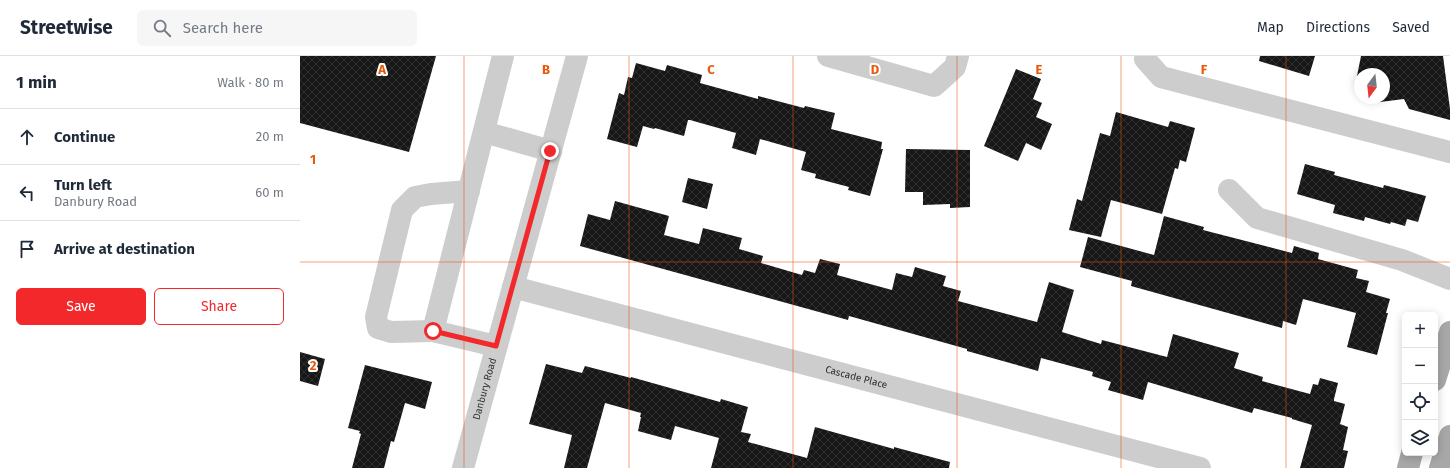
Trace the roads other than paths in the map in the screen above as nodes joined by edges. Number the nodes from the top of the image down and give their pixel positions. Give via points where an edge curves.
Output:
1 (503, 56) edge
2 (577, 56) edge
3 (828, 56) edge
4 (958, 56) edge
5 (1146, 56) edge
6 (484, 132) junction
7 (550, 151) junction
8 (1450, 152) edge
9 (1229, 190) dead end
10 (469, 191) junction
11 (1450, 279) edge
12 (513, 286) junction
13 (433, 331) junction
14 (1450, 332) edge
15 (496, 346) junction
16 (1438, 370) edge
17 (1450, 436) edge
18 (1411, 456) edge
19 (463, 468) edge
20 (1200, 468) edge
21 (1408, 468) edge
22 (1440, 468) edge

1 - 6 street
2 - 7 street, Danbury Road
3 - 4 street via 934,86 955,67
5 - 8 street via 1145,60 1161,76
6 - 7 street
6 - 10 street
7 - 12 street, Danbury Road
9 - 11 street via 1257,218 1402,260
10 - 13 street
10 - 13 street via 415,197 402,210 376,316 378,328 391,332
12 - 15 street, Danbury Road
12 - 20 street, Cascade Place
13 - 15 street
14 - 16 main road
15 - 19 street, Danbury Road
17 - 22 main road
18 - 21 main road

